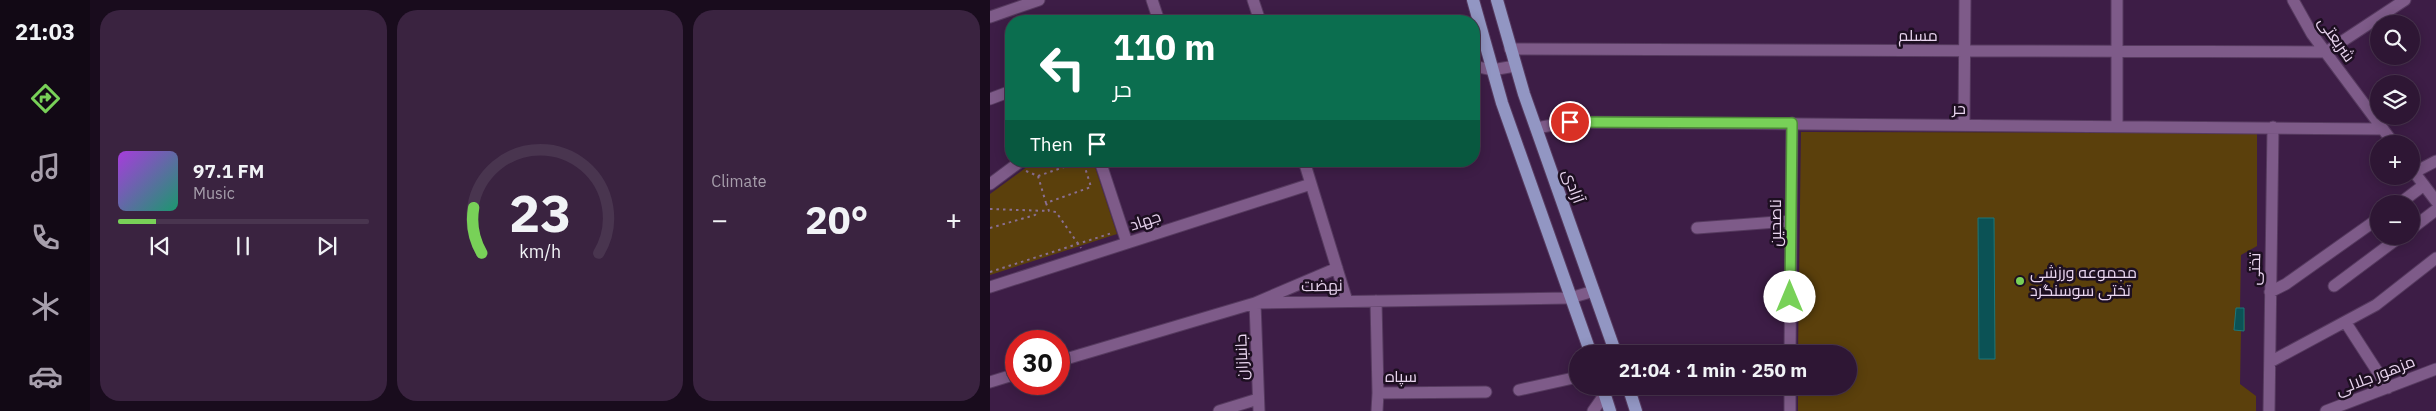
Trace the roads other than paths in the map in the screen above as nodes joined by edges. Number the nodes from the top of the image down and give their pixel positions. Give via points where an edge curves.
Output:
1 (1039, 0) edge
2 (1152, 0) edge
3 (1253, 0) edge
4 (1473, 0) edge
5 (1497, 0) edge
6 (1965, 0) edge
7 (2117, 0) edge
8 (2293, 0) edge
9 (2404, 0) edge
10 (1157, 15) edge
11 (1258, 15) edge
12 (1477, 15) edge
13 (990, 17) edge
14 (1480, 26) edge
15 (1510, 49) junction
16 (1965, 51) junction
17 (2117, 52) junction
18 (2326, 52) junction
19 (1515, 66) junction
20 (1480, 67) edge
21 (1492, 70) junction
22 (1005, 93) edge
23 (990, 98) edge
24 (1792, 123) junction
25 (1964, 124) junction
26 (2117, 126) junction
27 (2273, 127) junction
28 (1536, 128) junction
29 (2382, 128) junction
30 (2387, 135) edge
31 (2436, 161) edge
32 (1014, 167) edge
33 (1102, 167) edge
34 (1306, 167) edge
35 (2420, 167) edge
36 (2420, 180) edge
37 (990, 184) edge
38 (1311, 184) junction
39 (2424, 185) junction
40 (2411, 195) edge
41 (2436, 201) edge
42 (2436, 210) edge
43 (1791, 221) junction
44 (2420, 222) edge
45 (2370, 224) edge
46 (1697, 228) dead end
47 (1127, 243) junction
48 (2389, 245) edge
49 (2436, 258) edge
50 (1337, 268) junction
51 (2334, 286) dead end
52 (990, 287) edge
53 (1594, 291) junction
54 (2270, 292) junction
55 (1570, 298) junction
56 (1347, 301) junction
57 (1376, 301) junction
58 (1256, 303) junction
59 (2346, 323) junction
60 (1588, 345) edge
61 (1613, 345) edge
62 (1790, 345) edge
63 (1070, 358) edge
64 (2270, 362) junction
65 (2436, 369) edge
66 (1005, 377) edge
67 (1569, 379) edge
68 (990, 382) edge
69 (2388, 388) junction
70 (1518, 390) dead end
71 (1486, 392) dead end
72 (1378, 393) junction
73 (1601, 395) edge
74 (1605, 395) edge
75 (1631, 395) edge
76 (1790, 395) edge
77 (1258, 399) junction
78 (1219, 411) edge
79 (1258, 411) edge
80 (1378, 411) edge
81 (1593, 411) edge
82 (1610, 411) edge
83 (1636, 411) edge
84 (1790, 411) edge
85 (2269, 411) edge
86 (2326, 411) edge

1 - 13 street
2 - 10 street
3 - 11 street
4 - 12 main road
5 - 15 main road, آزادی
6 - 16 street
7 - 17 street
8 - 18 street, شریعتی
9 - 18 street
14 - 21 main road
15 - 16 street, مسلم
15 - 19 main road, آزادی
16 - 17 street, مسلم
16 - 25 street
17 - 18 street, مسلم
17 - 26 street
18 - 29 street, شریعتی
19 - 21 street
19 - 28 main road, آزادی
20 - 21 street
21 - 55 main road
22 - 23 street
24 - 25 street, حر
24 - 28 street, حر via 1570,122
24 - 43 street, ناصحین
25 - 26 street, حر
26 - 27 street, حر
27 - 29 street, حر
27 - 54 street, تختی
28 - 53 main road, آزادی
29 - 30 street, شریعتی
31 - 35 street
32 - 37 street
33 - 47 street
34 - 38 street
36 - 39 street
38 - 47 street, جهاد
38 - 50 street
39 - 40 street
39 - 41 street
42 - 44 street
43 - 46 street
43 - 62 street, ناصحین
45 - 54 street
47 - 52 street, جهاد
48 - 51 street
49 - 59 street via 2376,306
50 - 56 street
50 - 58 street
53 - 55 street, نهضت
53 - 61 main road, آزادی
54 - 64 street, تختی
55 - 57 street, نهضت
55 - 60 main road
56 - 57 street, نهضت
56 - 58 street, نهضت
57 - 72 street, سپاه
58 - 63 street, نهضت
58 - 77 street, جانبازان
59 - 64 street
59 - 69 street
64 - 85 street, تختی
65 - 69 street, مزهور جلالی
66 - 68 street
67 - 70 street
69 - 86 street, مزهور جلالی
71 - 72 street, سپاه
72 - 80 street
73 - 81 street
74 - 82 main road
75 - 83 main road
76 - 84 street
77 - 78 street
77 - 79 street, جانبازان

